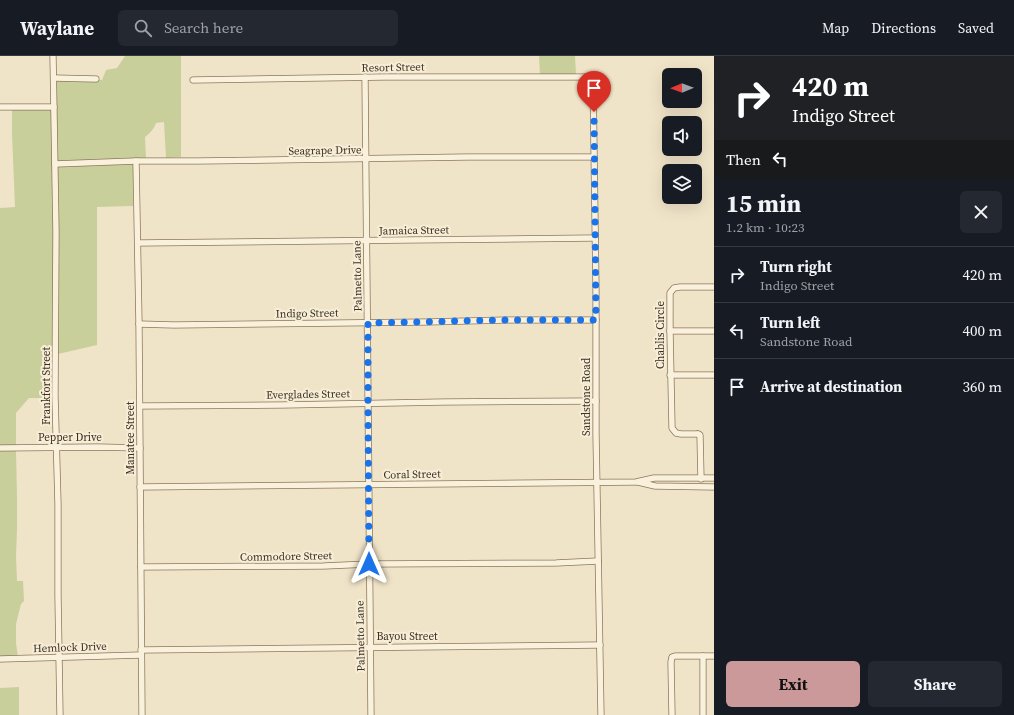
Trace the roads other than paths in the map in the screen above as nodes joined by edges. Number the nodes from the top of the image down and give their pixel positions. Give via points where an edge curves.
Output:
1 (53, 56) edge
2 (365, 77) junction
3 (54, 78) junction
4 (96, 79) dead end
5 (593, 79) joint
6 (193, 80) dead end
7 (0, 107) edge
8 (54, 107) junction
9 (594, 157) junction
10 (366, 159) junction
11 (136, 161) junction
12 (55, 164) junction
13 (596, 238) junction
14 (367, 240) junction
15 (138, 243) junction
16 (714, 287) edge
17 (596, 320) junction
18 (368, 323) junction
19 (139, 324) junction
20 (670, 331) junction
21 (714, 331) edge
22 (670, 375) junction
23 (714, 375) edge
24 (596, 401) junction
25 (368, 403) junction
26 (140, 406) junction
27 (57, 447) junction
28 (0, 448) edge
29 (140, 448) junction
30 (699, 478) junction
31 (714, 478) edge
32 (598, 482) junction
33 (636, 482) junction
34 (369, 485) junction
35 (140, 487) junction
36 (714, 487) edge
37 (598, 561) junction
38 (369, 564) junction
39 (141, 567) junction
40 (600, 645) junction
41 (370, 646) junction
42 (141, 652) junction
43 (704, 656) junction
44 (714, 656) edge
45 (59, 658) junction
46 (0, 660) edge
47 (60, 715) edge
48 (142, 715) edge
49 (371, 715) edge
50 (601, 715) edge
51 (672, 715) edge
52 (703, 715) edge

1 - 3 street, Frankfort Street
2 - 5 street, Resort Street
2 - 6 street, Resort Street
2 - 10 street, Palmetto Lane
3 - 4 street
3 - 8 street, Frankfort Street
5 - 9 street, Sandstone Road
7 - 8 street
8 - 12 street, Frankfort Street
9 - 10 street, Seagrape Drive
9 - 13 street, Sandstone Road
10 - 11 street, Seagrape Drive
10 - 14 street, Palmetto Lane
11 - 12 street, Seagrape Drive
11 - 15 street, Manatee Street
12 - 27 street, Frankfort Street
13 - 14 street, Jamaica Street
13 - 17 street, Sandstone Road
14 - 15 street, Jamaica Street
14 - 18 street, Palmetto Lane
15 - 19 street, Manatee Street
16 - 20 street, Chablis Circle via 680,287 672,290
17 - 18 street, Indigo Street
17 - 24 street, Sandstone Road
18 - 19 street, Indigo Street
18 - 25 street, Palmetto Lane
19 - 26 street, Manatee Street
20 - 21 street
20 - 22 street, Chablis Circle
22 - 23 street, Chablis Circle
22 - 30 street, Chablis Circle via 672,430 681,434 698,434
24 - 25 street, Everglades Street
24 - 32 street, Sandstone Road
25 - 26 street, Everglades Street
25 - 34 street, Palmetto Lane
26 - 29 street, Manatee Street
27 - 28 street, Pepper Drive
27 - 29 street, Pepper Drive
27 - 45 street, Frankfort Street
29 - 35 street, Manatee Street
30 - 31 street, Coral Street
30 - 33 street, Coral Street via 654,478
32 - 33 street, Coral Street
32 - 34 street, Coral Street
32 - 37 street, Sandstone Road
33 - 36 street, Coral Street via 656,486
34 - 35 street, Coral Street
34 - 38 street, Palmetto Lane
35 - 39 street, Manatee Street
37 - 38 street, Commodore Street
37 - 40 street, Sandstone Road
38 - 39 street, Commodore Street
38 - 41 street, Palmetto Lane
39 - 42 street, Manatee Street
40 - 41 street, Bayou Street
40 - 50 street, Sandstone Road
41 - 42 street, Bayou Street
41 - 49 street, Palmetto Lane
42 - 45 street, Hemlock Drive
42 - 48 street, Manatee Street
43 - 44 street
43 - 51 street via 672,657
43 - 52 street
45 - 46 street, Hemlock Drive
45 - 47 street, Frankfort Street

